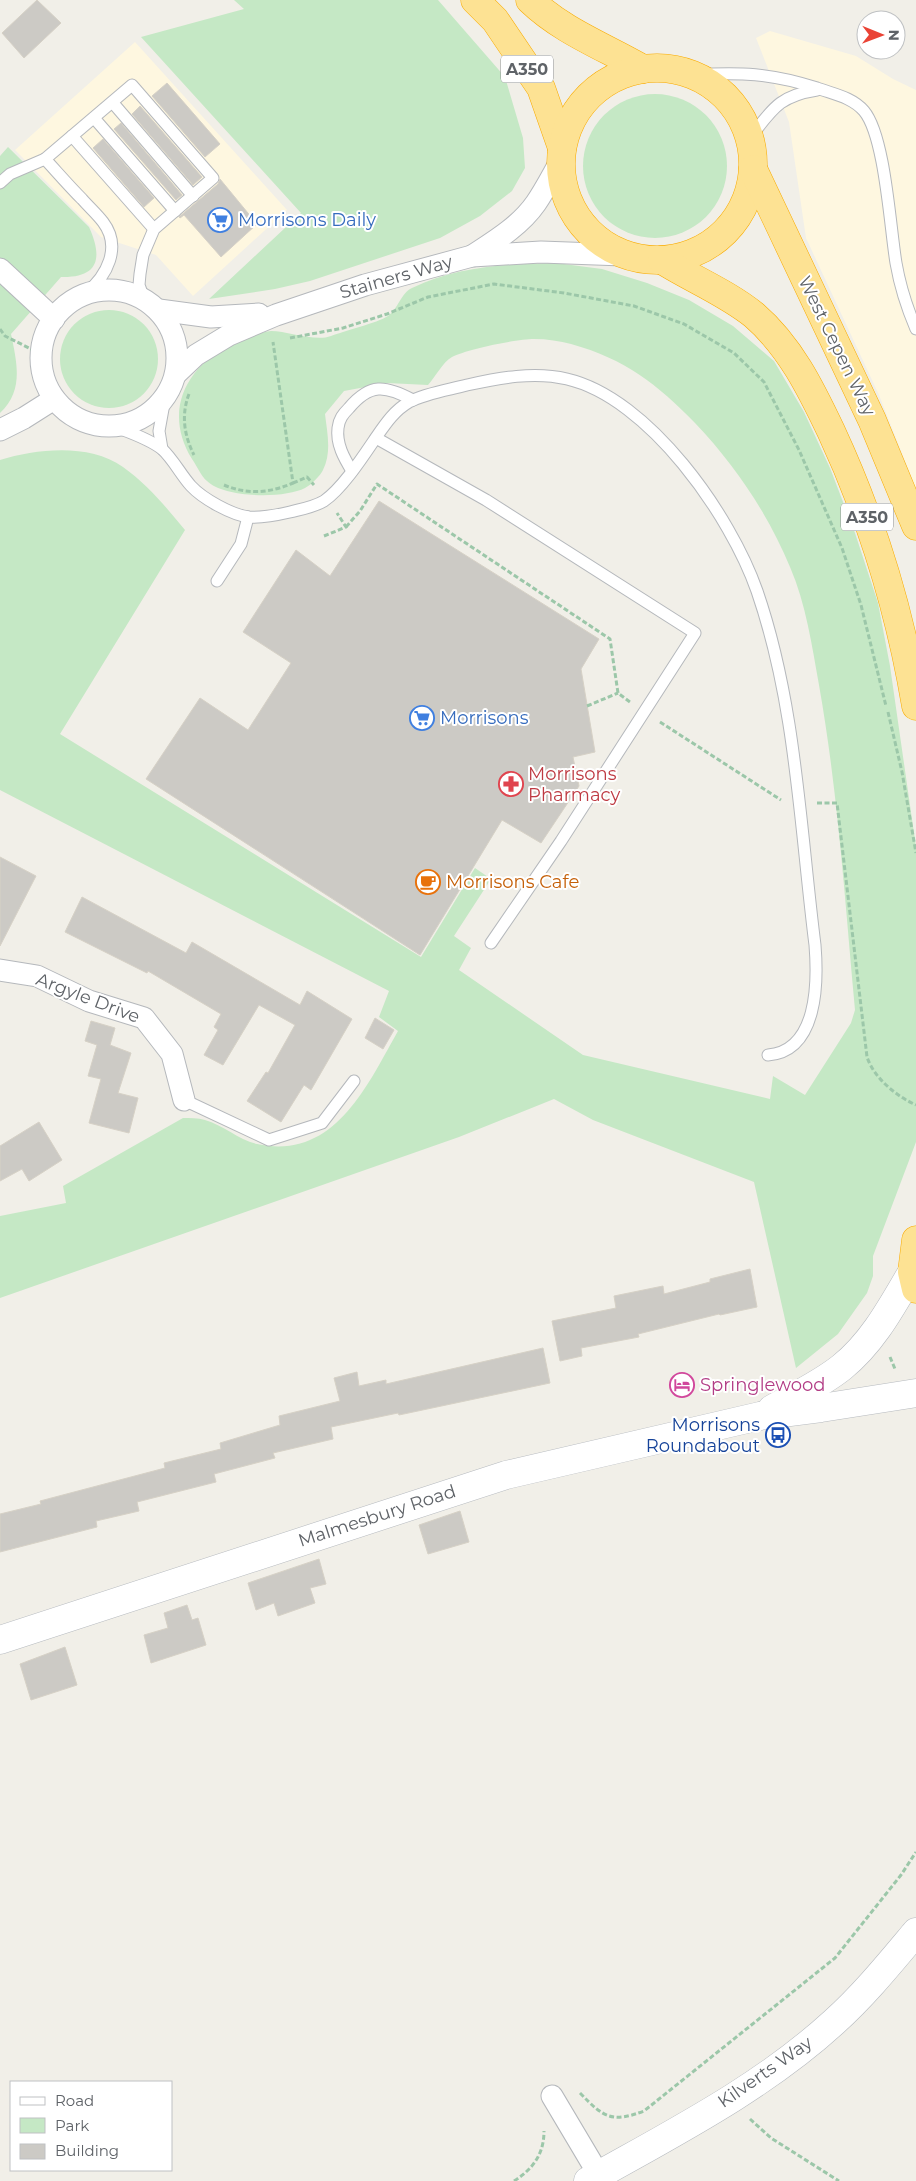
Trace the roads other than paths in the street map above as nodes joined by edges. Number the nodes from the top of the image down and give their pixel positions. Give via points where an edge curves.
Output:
1 (474, 0) edge
2 (530, 0) edge
3 (643, 69) junction
4 (692, 75) junction
5 (821, 90) junction
6 (113, 103) junction
7 (94, 118) junction
8 (72, 136) junction
9 (749, 139) junction
10 (561, 155) junction
11 (45, 159) junction
12 (753, 169) junction
13 (0, 183) edge
14 (193, 196) junction
15 (175, 211) junction
16 (154, 229) junction
17 (623, 255) junction
18 (472, 256) junction
19 (662, 260) junction
20 (0, 268) edge
21 (86, 294) junction
22 (320, 299) junction
23 (152, 305) junction
24 (54, 319) junction
25 (916, 329) edge
26 (176, 374) junction
27 (165, 398) junction
28 (54, 399) junction
29 (413, 400) junction
30 (113, 426) junction
31 (0, 430) edge
32 (376, 438) junction
33 (162, 449) junction
34 (352, 471) junction
35 (248, 517) junction
36 (916, 526) edge
37 (217, 581) dead end
38 (916, 706) edge
39 (491, 943) dead end
40 (0, 970) edge
41 (768, 1055) dead end
42 (354, 1081) dead end
43 (184, 1100) joint
44 (916, 1240) edge
45 (914, 1280) edge
46 (916, 1393) edge
47 (760, 1416) junction
48 (0, 1640) edge
49 (916, 1932) edge
50 (554, 2099) road end
51 (593, 2178) edge

1 - 10 highway, A350 via 495,20 541,88
2 - 3 highway via 558,22
3 - 4 highway via 668,68
3 - 10 highway via 609,80 581,104 569,125
4 - 5 lane via 740,72 787,79
4 - 9 highway via 710,84 732,104
5 - 9 lane via 796,94 773,108
5 - 25 lane via 842,96 857,105 874,130 882,158 896,265
6 - 7 lane
6 - 14 lane
6 - 14 lane via 132,85 213,178
7 - 8 lane
7 - 15 lane
8 - 11 lane
8 - 16 lane
9 - 12 highway
10 - 17 highway via 564,190 579,222 599,242
10 - 18 street, Stainers Way via 535,205 508,231
11 - 13 lane via 10,174
11 - 21 lane via 103,222 110,238 108,268
12 - 19 highway via 748,196 728,229 715,242 698,251 681,258
12 - 36 highway, West Cepen Way / A350 via 872,420
14 - 15 lane
15 - 16 lane
16 - 23 lane via 144,255 139,285
17 - 18 street, Stainers Way via 541,252
17 - 19 highway
18 - 22 street, Stainers Way
19 - 38 highway, A350 via 753,315 780,342 808,384 838,448 888,579
20 - 24 street
21 - 23 street via 126,291
21 - 24 street via 68,303
22 - 23 street, Stainers Way via 252,316 211,317
22 - 26 street, Stainers Way via 229,335 196,355
23 - 26 street via 172,329 177,351
24 - 28 street via 47,330 41,354 44,377
26 - 27 street
27 - 30 street via 139,419
27 - 33 lane via 160,430
28 - 30 street via 70,414 91,424
28 - 31 street
29 - 32 lane via 398,409
29 - 34 lane via 391,390 371,390 359,396 342,416 338,427 339,444
29 - 41 lane via 497,378 567,379 604,394 645,425 667,446 727,526 757,591 777,665 788,719 815,951 815,995 810,1016 797,1042 786,1051
30 - 33 lane
32 - 34 lane
32 - 39 lane via 486,500 695,633
33 - 35 lane via 193,488 220,507
34 - 35 lane via 326,499 316,505 275,515
35 - 37 lane via 241,544
40 - 43 street, Argyle Drive via 37,976 89,1001 144,1018 172,1054
42 - 43 lane via 322,1123 269,1140
44 - 45 highway
45 - 47 main road, Malmesbury Road via 873,1335 849,1360 821,1381
46 - 47 main road, Malmesbury Road
47 - 48 main road, Malmesbury Road via 506,1475
49 - 51 main road, Kilverts Way via 865,1992 794,2054 741,2092
50 - 51 street

